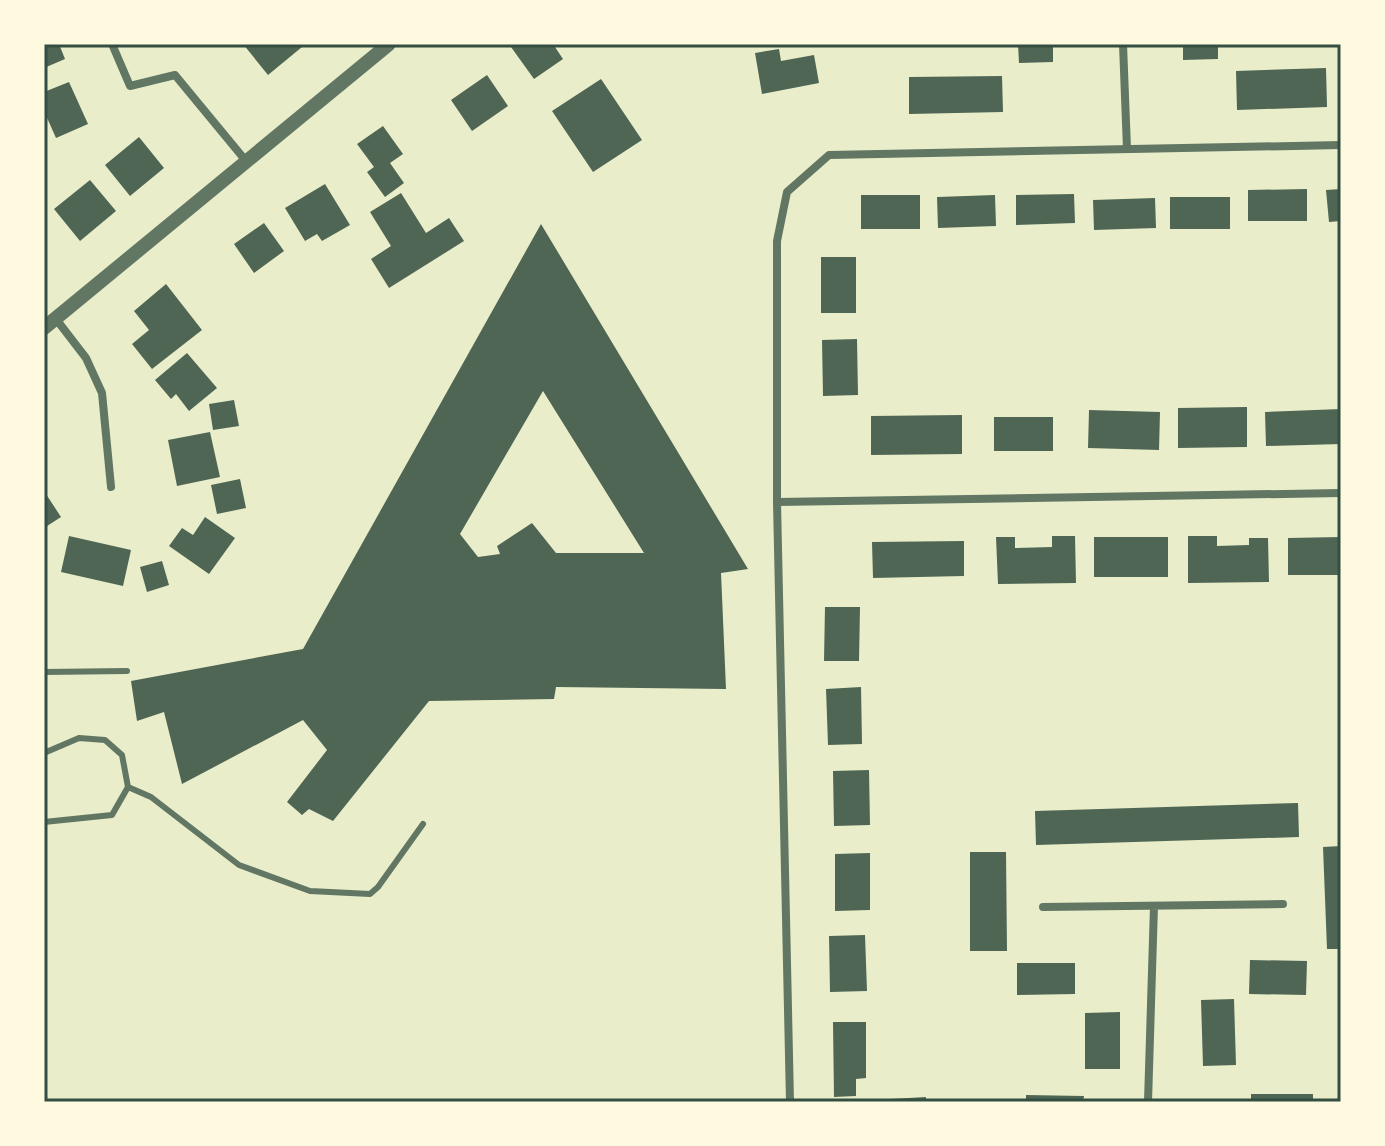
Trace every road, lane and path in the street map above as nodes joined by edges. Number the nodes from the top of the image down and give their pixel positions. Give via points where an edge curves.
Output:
1 (112, 44) edge
2 (389, 44) edge
3 (1123, 44) edge
4 (1341, 145) edge
5 (1127, 149) junction
6 (246, 161) junction
7 (50, 324) edge
8 (111, 487) dead end
9 (1341, 493) edge
10 (777, 502) junction
11 (127, 671) dead end
12 (44, 672) edge
13 (44, 753) edge
14 (128, 787) junction
15 (44, 822) edge
16 (423, 824) dead end
17 (1283, 904) dead end
18 (1154, 906) junction
19 (1043, 907) dead end
20 (790, 1102) edge
21 (1148, 1102) edge

1 - 6 street via 130,86 175,75
2 - 6 street
3 - 5 street
4 - 5 street
5 - 10 street via 829,155 787,192 777,241
6 - 7 street
7 - 8 street via 86,358 102,393
9 - 10 street
10 - 20 street
11 - 12 lane
13 - 14 lane via 79,738 105,740 122,755
14 - 15 lane via 112,815
14 - 16 lane via 151,797 239,865 310,891 370,894
17 - 18 street
18 - 19 street
18 - 21 street

